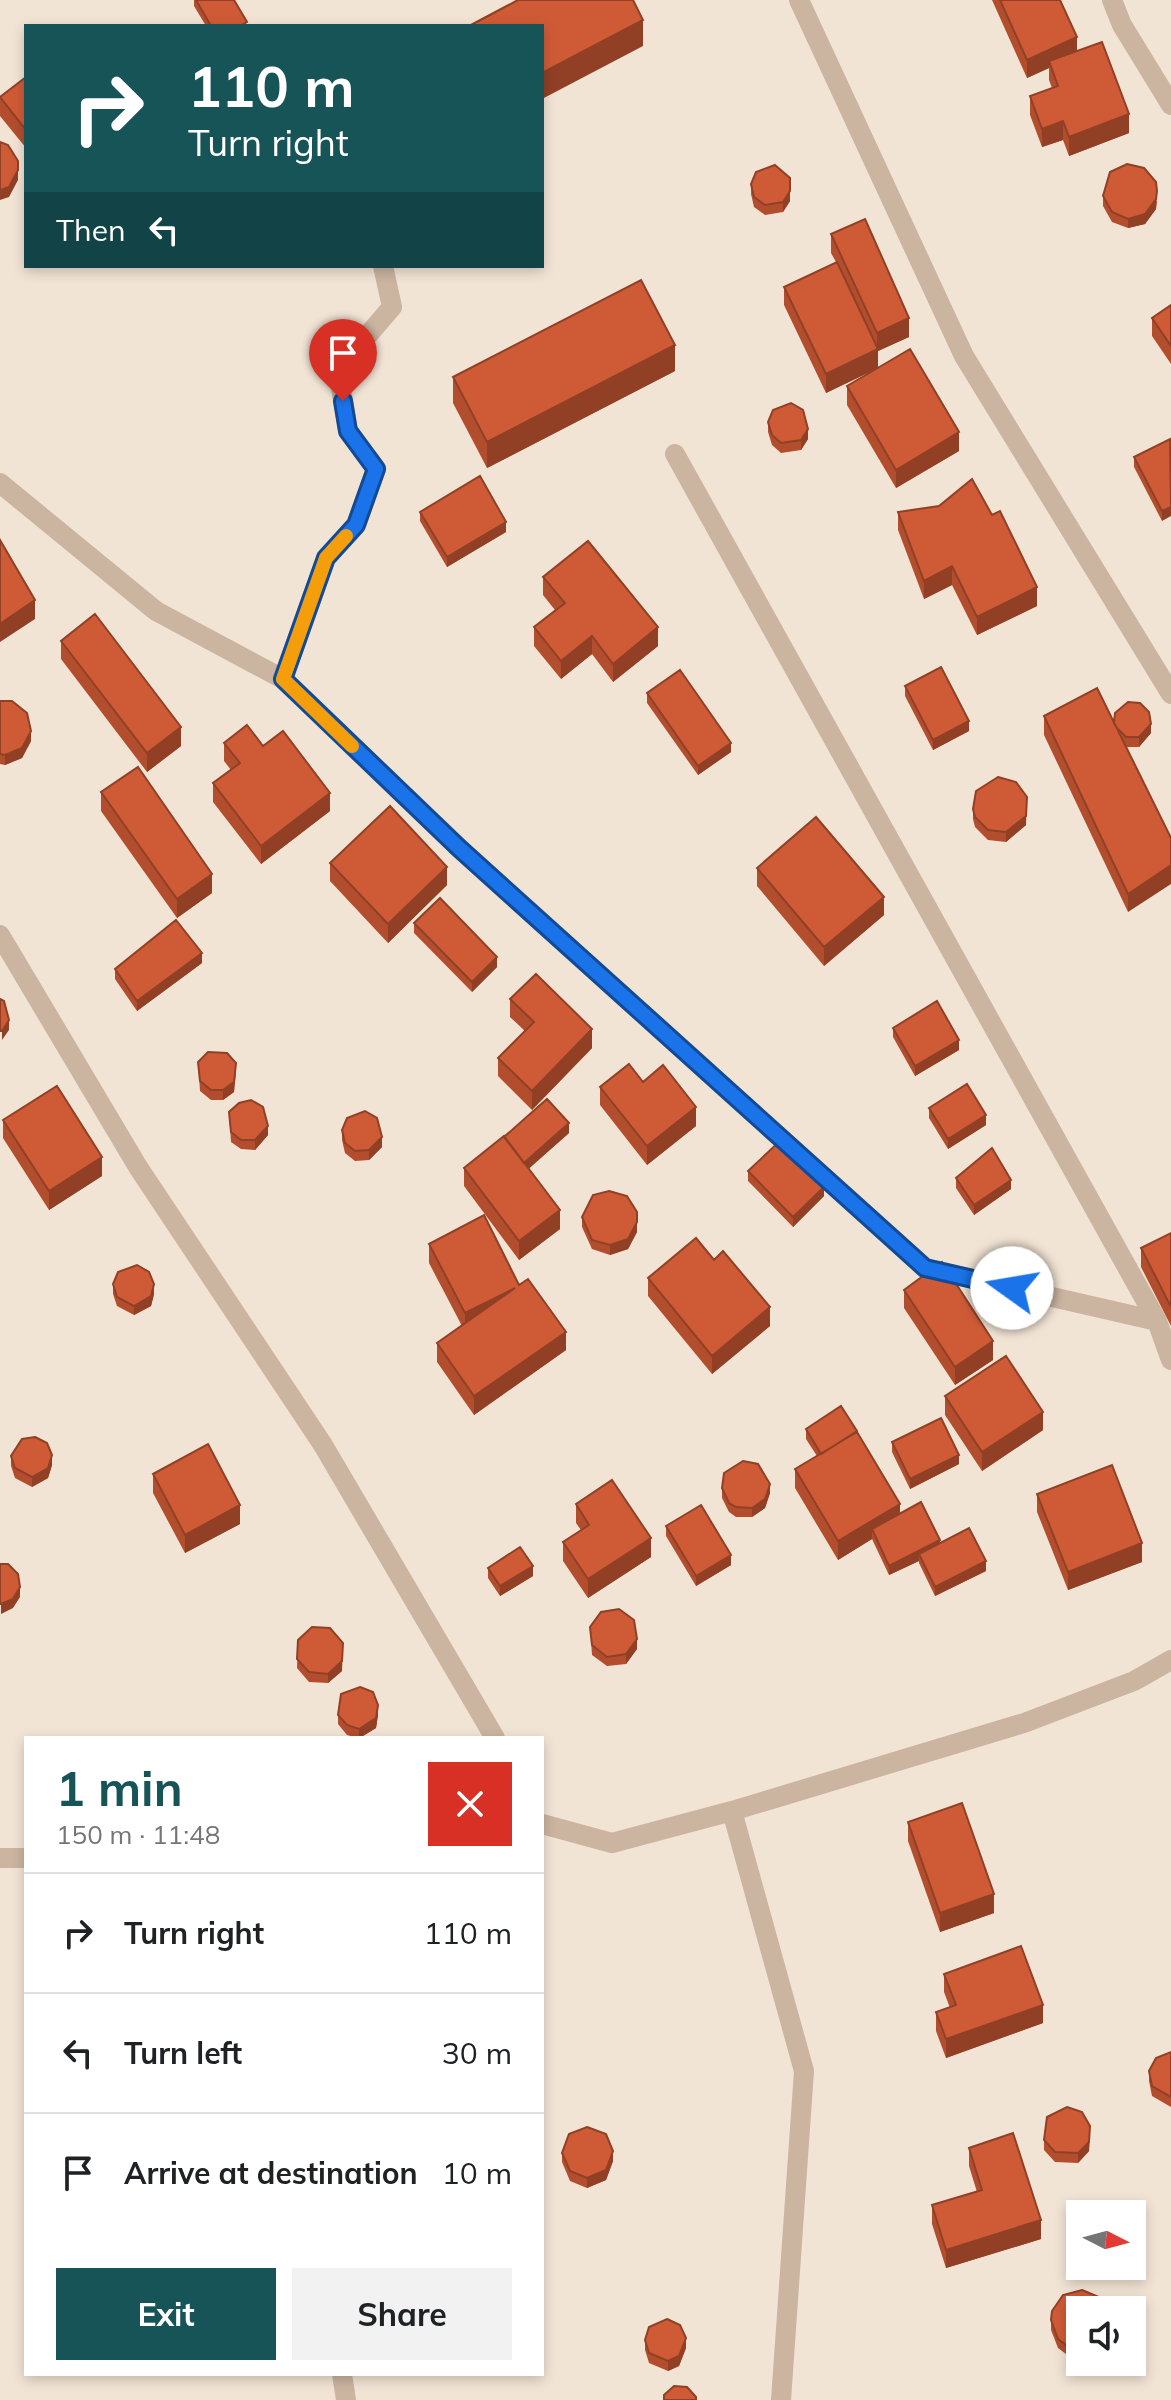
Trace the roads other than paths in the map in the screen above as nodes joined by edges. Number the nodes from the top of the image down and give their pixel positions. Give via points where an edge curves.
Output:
1 (799, 0) edge
2 (1112, 0) edge
3 (1171, 105) edge
4 (383, 268) edge
5 (675, 454) dead end
6 (0, 483) edge
7 (283, 679) junction
8 (1171, 694) edge
9 (0, 935) edge
10 (1157, 1321) junction
11 (1171, 1360) edge
12 (1171, 1660) edge
13 (494, 1736) edge
14 (732, 1811) junction
15 (544, 1823) edge
16 (0, 1858) edge
17 (24, 1858) edge
18 (342, 2376) edge
19 (346, 2400) edge
20 (781, 2400) edge

1 - 8 street via 964,356
2 - 3 street
4 - 7 street via 392,307 338,370 348,431 376,469 356,525 326,558
5 - 10 street
6 - 7 street via 156,611
7 - 10 street via 459,848 925,1268
9 - 13 street via 138,1167 323,1445
10 - 11 street
12 - 14 street via 1134,1681 1024,1723
14 - 15 street via 612,1843
14 - 20 street via 804,2071
16 - 17 street
18 - 19 street

